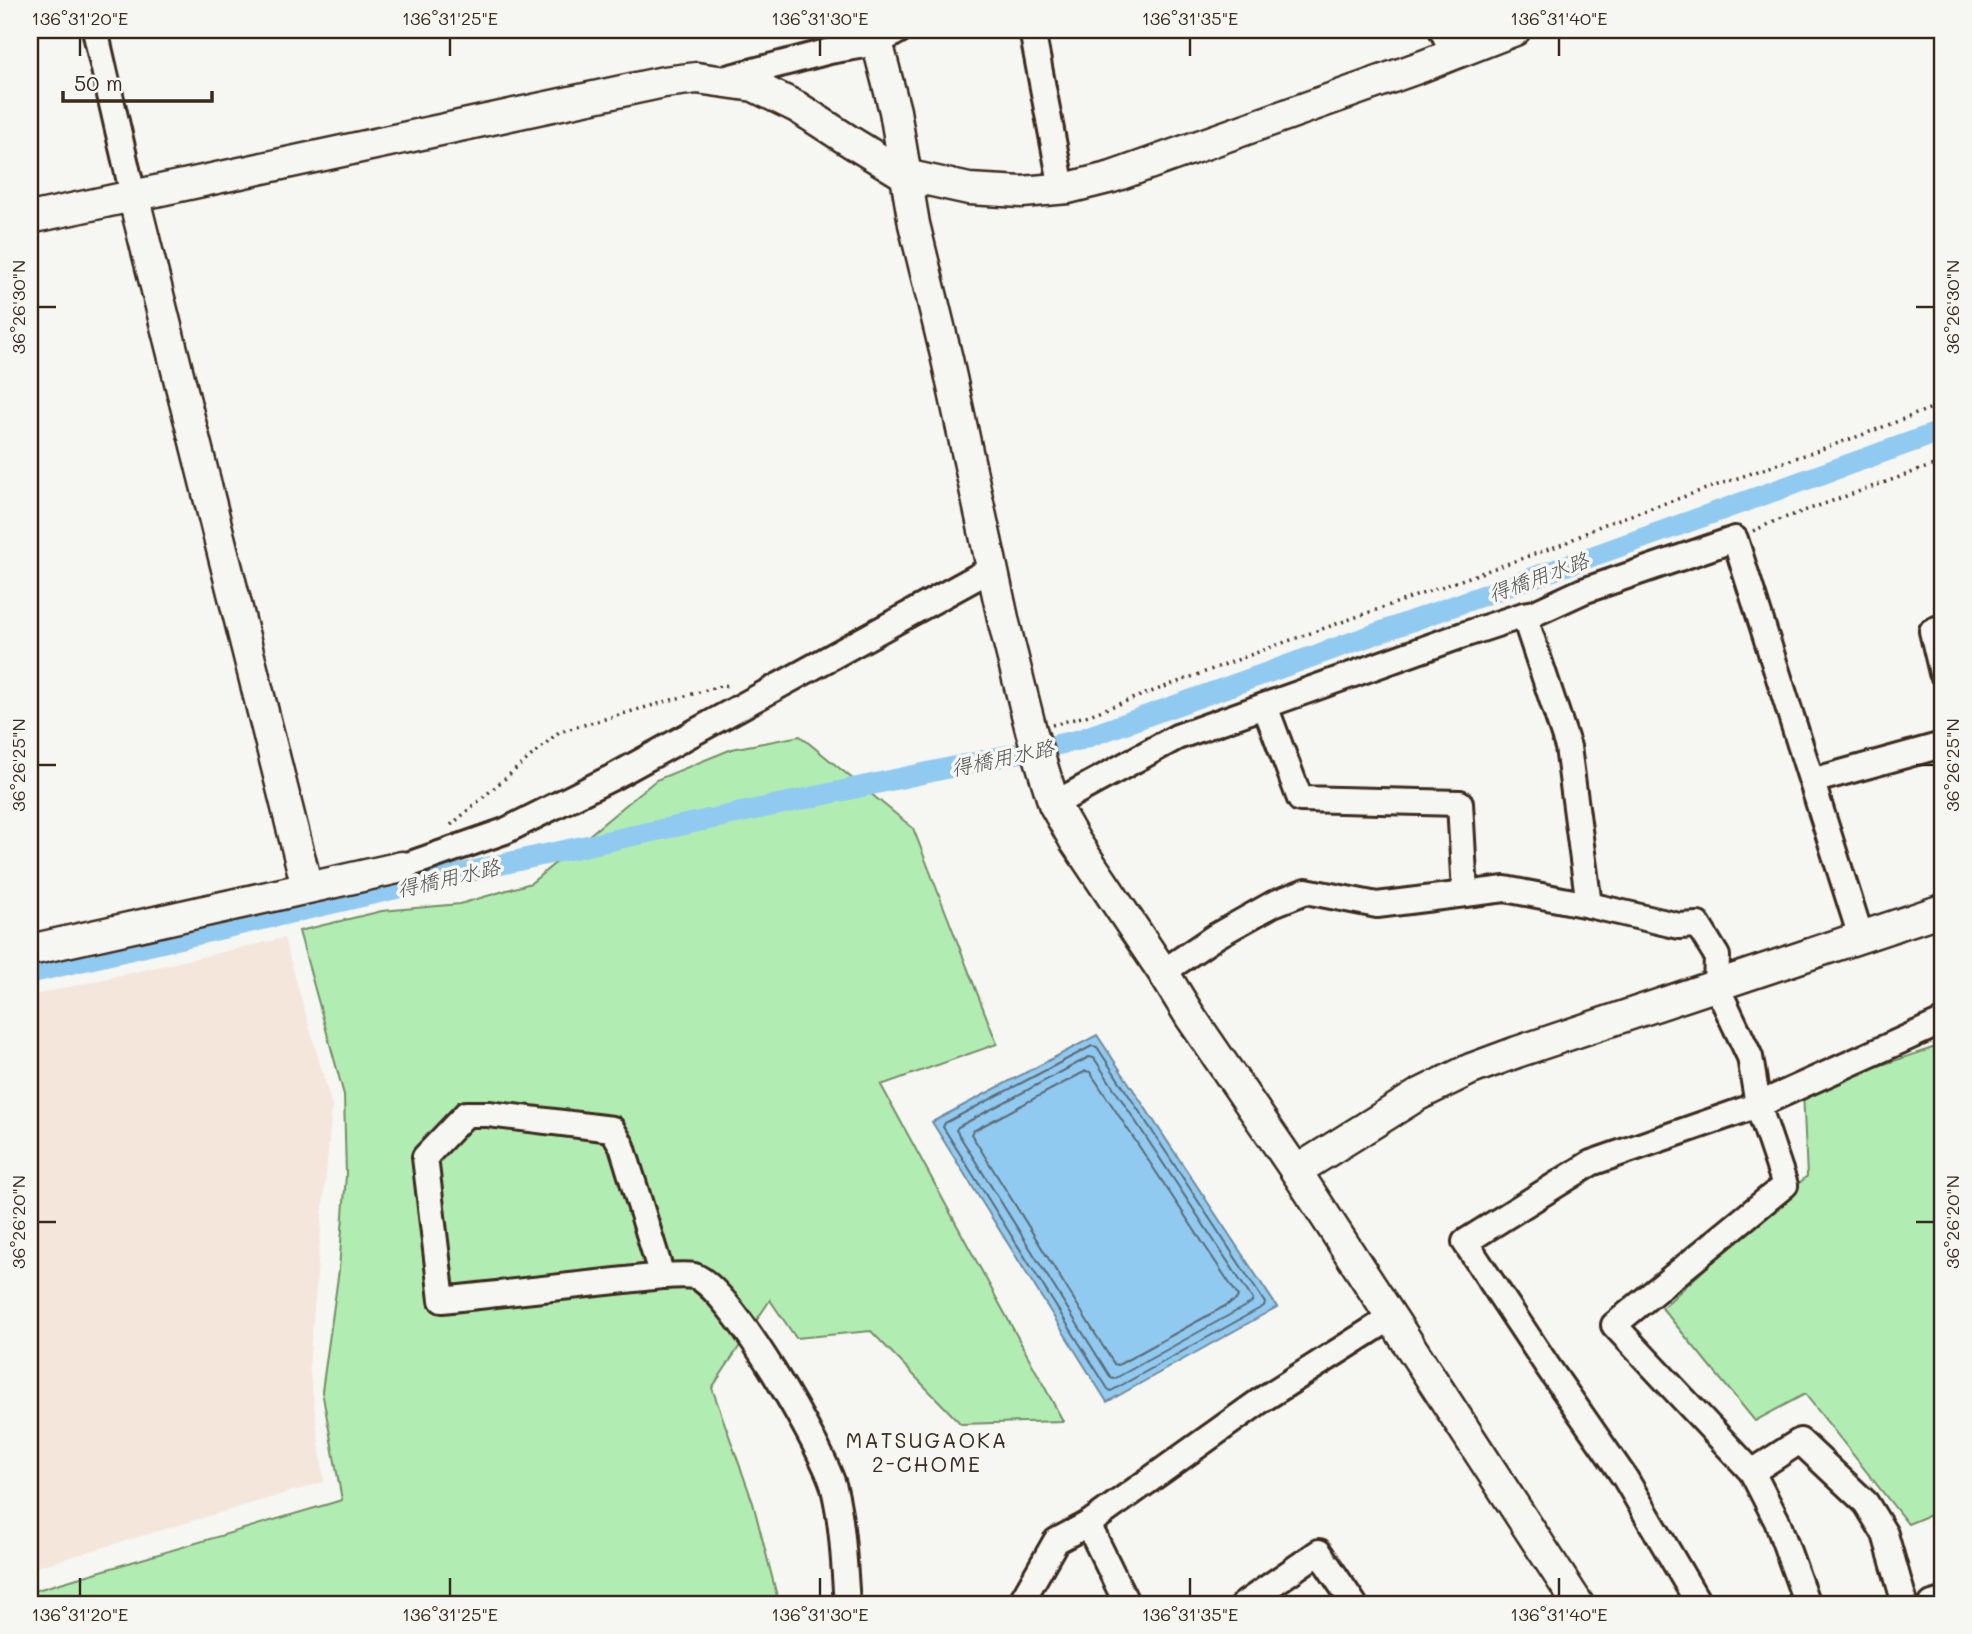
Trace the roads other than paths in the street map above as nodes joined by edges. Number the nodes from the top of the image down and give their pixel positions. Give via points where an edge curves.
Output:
1 (95, 30) edge
2 (1032, 30) edge
3 (1515, 30) edge
4 (884, 34) edge
5 (1462, 39) edge
6 (717, 80) junction
7 (905, 175) junction
8 (1062, 188) junction
9 (133, 195) junction
10 (30, 218) edge
11 (993, 568) junction
12 (1524, 615) junction
13 (1942, 627) edge
14 (1942, 673) edge
15 (1265, 706) junction
16 (1942, 746) edge
17 (1812, 781) junction
18 (1054, 804) junction
19 (402, 867) joint
20 (307, 887) junction
21 (1465, 894) junction
22 (1589, 905) junction
23 (1942, 910) edge
24 (1861, 937) junction
25 (30, 950) edge
26 (1163, 972) junction
27 (1716, 985) junction
28 (1942, 1022) edge
29 (1758, 1105) junction
30 (1296, 1171) junction
31 (662, 1276) junction
32 (1392, 1317) junction
33 (1752, 1472) junction
34 (1088, 1524) junction
35 (1942, 1601) edge
36 (847, 1604) edge
37 (1020, 1604) edge
38 (1127, 1604) edge
39 (1244, 1604) edge
40 (1354, 1604) edge
41 (1578, 1604) edge
42 (1699, 1604) edge
43 (1807, 1604) edge
44 (1905, 1604) edge
45 (1932, 1604) edge

1 - 9 street
2 - 8 street
3 - 5 street
4 - 6 street
4 - 7 street
5 - 8 street via 1112,177
6 - 7 street via 754,86 797,107
6 - 9 street via 664,82
7 - 8 street via 969,189 1022,192
7 - 11 street
9 - 10 street
9 - 20 street
11 - 18 street via 1032,735
11 - 19 street via 612,777 505,831
12 - 15 street
12 - 17 street via 1735,539
12 - 22 street via 1568,747
13 - 14 street via 1932,631
15 - 18 street via 1177,737
15 - 21 street via 1300,799 1460,803
16 - 17 street
17 - 24 street
18 - 26 street
19 - 20 street
20 - 25 street
21 - 22 street via 1505,889
21 - 26 street via 1377,905 1306,891 1228,929
22 - 27 street via 1679,926 1698,925 1717,956
23 - 24 street
24 - 27 street
26 - 30 street
27 - 29 street via 1750,1057
27 - 30 street via 1448,1080
28 - 29 street
29 - 33 street via 1785,1185 1614,1325
29 - 42 street via 1591,1163 1465,1242 1625,1478
30 - 32 street
31 - 31 street via 442,1300 425,1157 466,1114 612,1129 622,1146
31 - 36 street via 696,1276 722,1296 765,1357 820,1452 841,1524
32 - 34 street via 1260,1401
32 - 41 street
33 - 43 street via 1777,1521
33 - 44 street via 1800,1441 1866,1503 1885,1534
34 - 37 street via 1056,1541
34 - 38 street
35 - 45 street
39 - 40 street via 1319,1552

